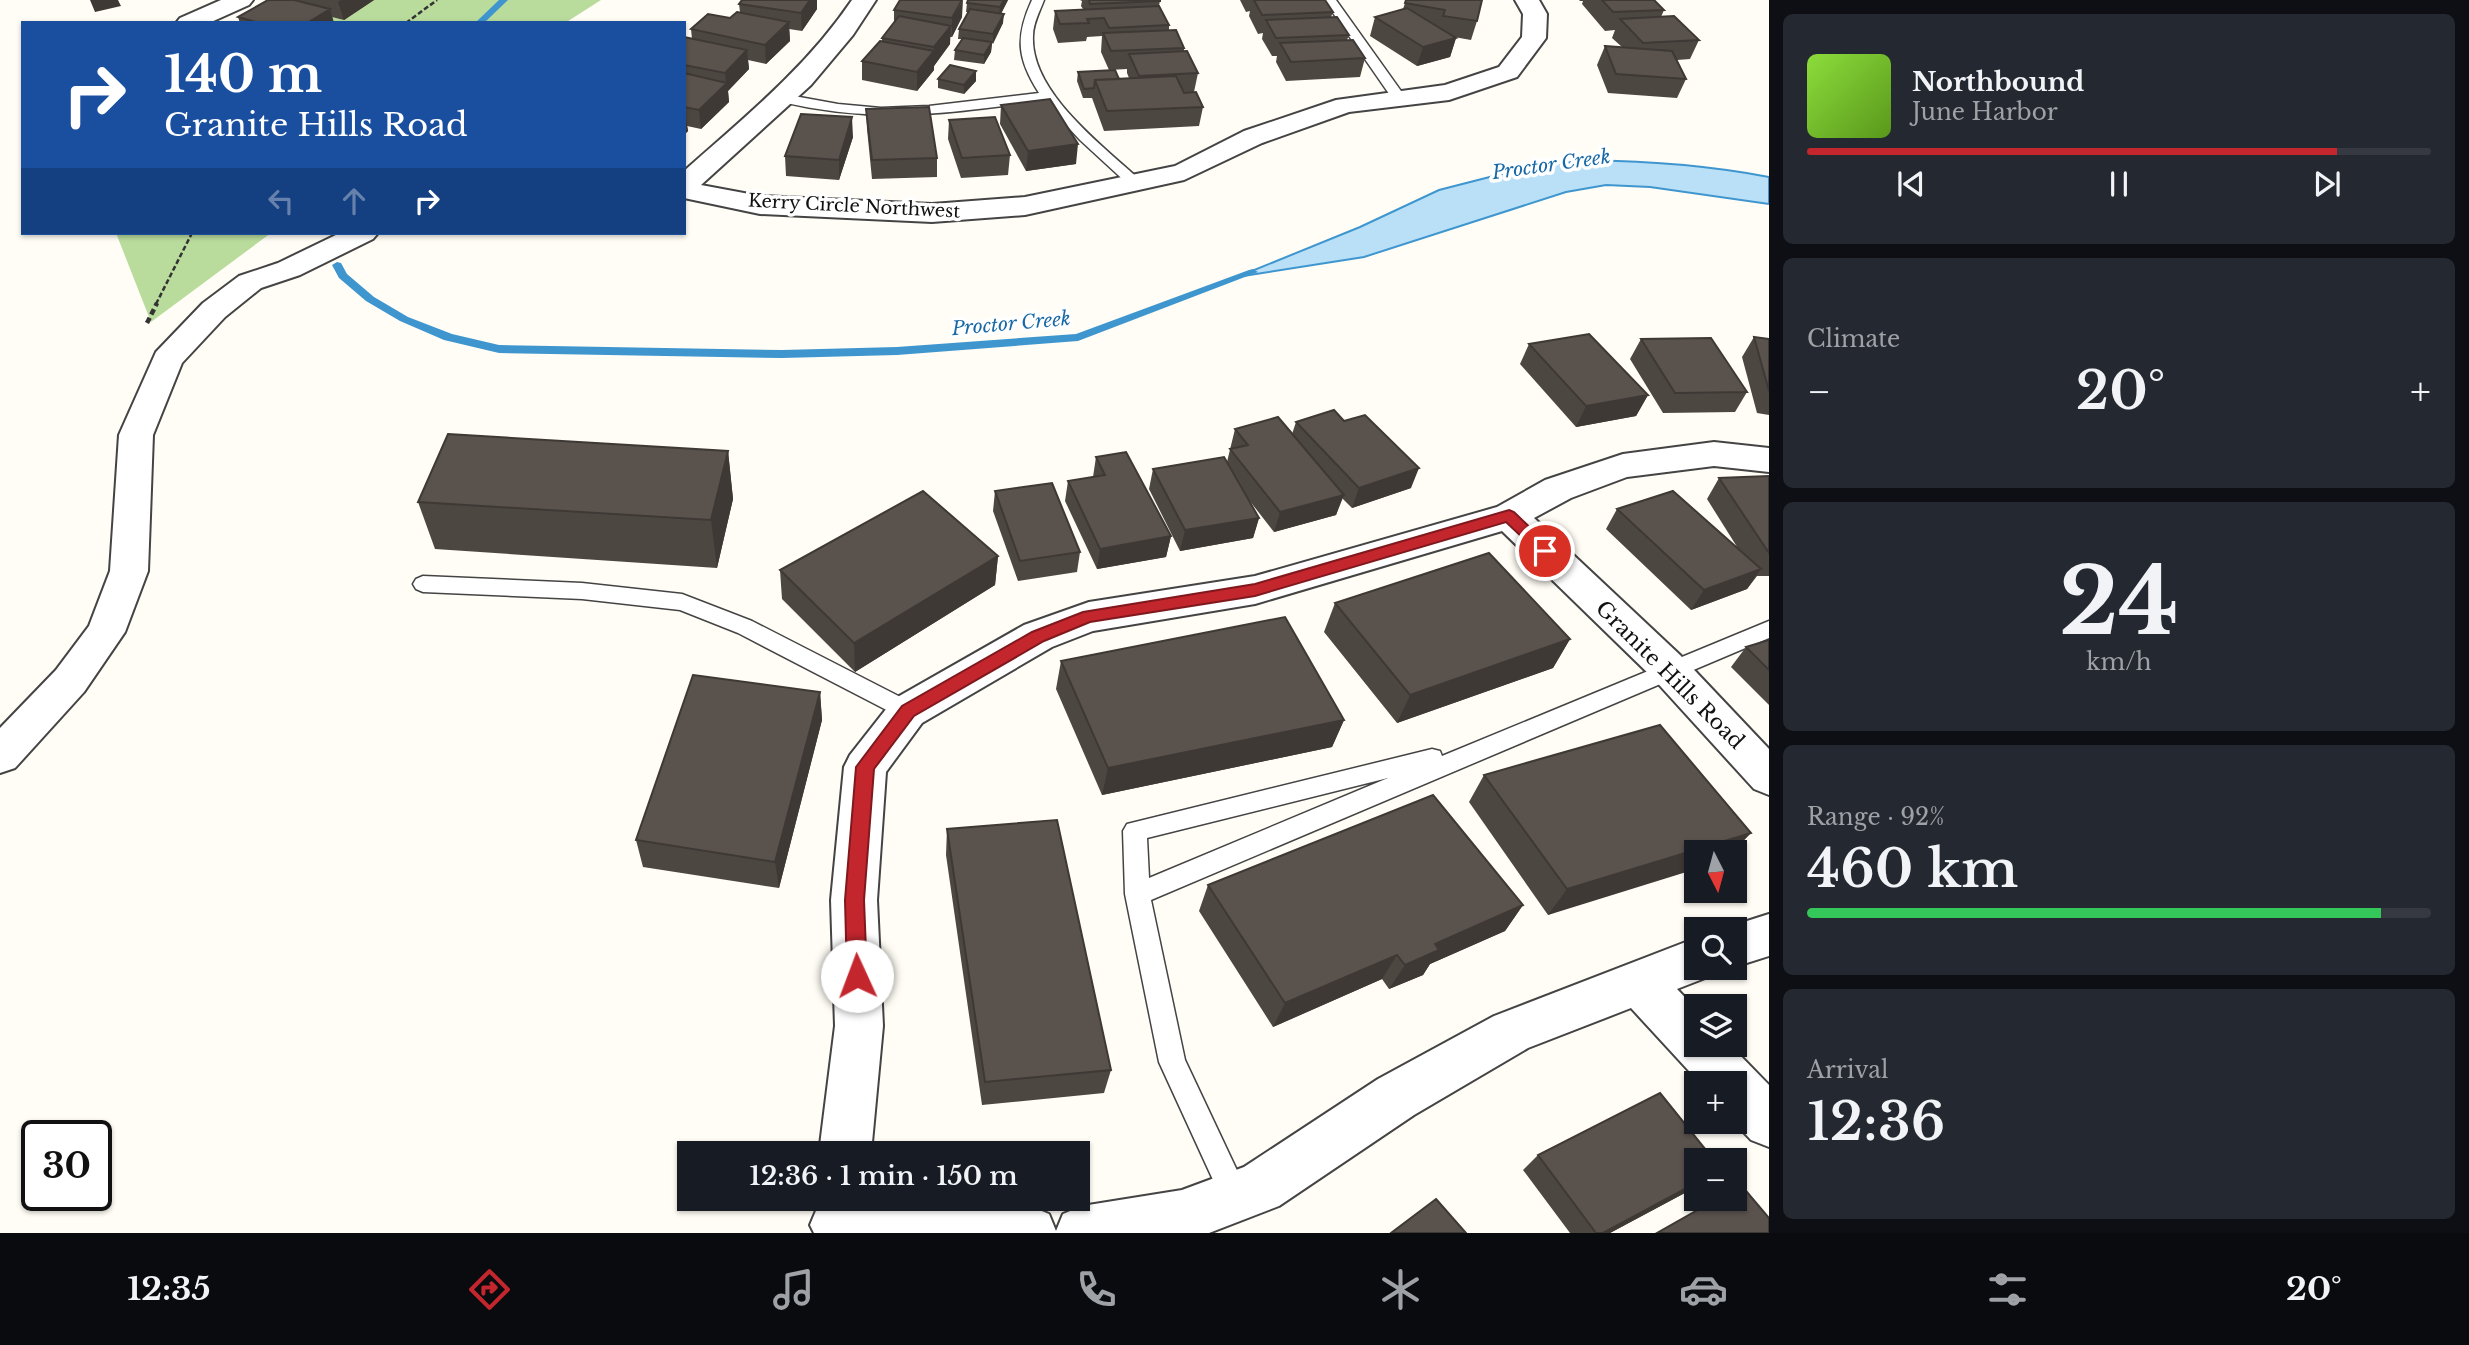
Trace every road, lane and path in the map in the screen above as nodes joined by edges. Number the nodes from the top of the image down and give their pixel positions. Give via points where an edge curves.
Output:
1 (241, 0) edge
2 (437, 0) edge
3 (864, 0) edge
4 (1038, 0) edge
5 (1330, 0) edge
6 (1527, 0) edge
7 (193, 21) edge
8 (409, 21) edge
9 (1049, 96) junction
10 (783, 98) junction
11 (1399, 99) junction
12 (1135, 183) junction
13 (686, 186) edge
14 (686, 188) edge
15 (191, 235) edge
16 (359, 235) edge
17 (167, 359) junction
18 (1769, 460) edge
19 (1509, 516) junction
20 (423, 584) dead end
21 (1769, 629) edge
22 (1670, 670) junction
23 (908, 711) junction
24 (1495, 743) junction
25 (0, 756) edge
26 (1769, 777) edge
27 (1137, 894) junction
28 (1769, 935) edge
29 (1747, 942) edge
30 (1684, 964) edge
31 (1637, 982) junction
32 (1684, 1031) edge
33 (1708, 1057) edge
34 (1722, 1071) edge
35 (1747, 1098) edge
36 (1769, 1122) edge
37 (846, 1141) edge
38 (1235, 1196) junction
39 (837, 1219) edge
40 (1030, 1233) edge
41 (1082, 1233) edge

1 - 7 street
2 - 8 path
3 - 10 street, Kerry Circle Northwest via 819,60
4 - 9 lane via 1026,41 1036,78
5 - 11 lane
6 - 11 street, Kerry Circle Northwest via 1535,13 1534,38 1508,72 1449,92
9 - 10 lane via 886,112
9 - 12 lane
10 - 13 street, Kerry Circle Northwest
11 - 12 street, Kerry Circle Northwest via 1345,106 1254,137 1184,172
12 - 14 street, Kerry Circle Northwest via 1025,206 932,213 761,205
15 - 17 path via 142,333
16 - 17 street via 289,269 250,282 214,310
17 - 25 street via 136,435 129,570 106,632 70,681
18 - 19 street via 1714,454 1623,466 1559,489
19 - 22 street, Granite Hills Road
19 - 23 street via 1255,590 1088,617 1038,636
20 - 23 lane via 582,591 682,602 745,627
21 - 22 lane
22 - 24 lane
22 - 26 street, Granite Hills Road
23 - 37 street via 865,767 854,900 859,1026
24 - 27 lane
24 - 27 lane via 1135,831
27 - 38 lane via 1172,1062
28 - 29 street
30 - 31 street
31 - 32 street
31 - 38 street via 1511,1032 1396,1097 1261,1187
33 - 34 street
35 - 36 street
38 - 41 street via 1182,1217
39 - 40 street

